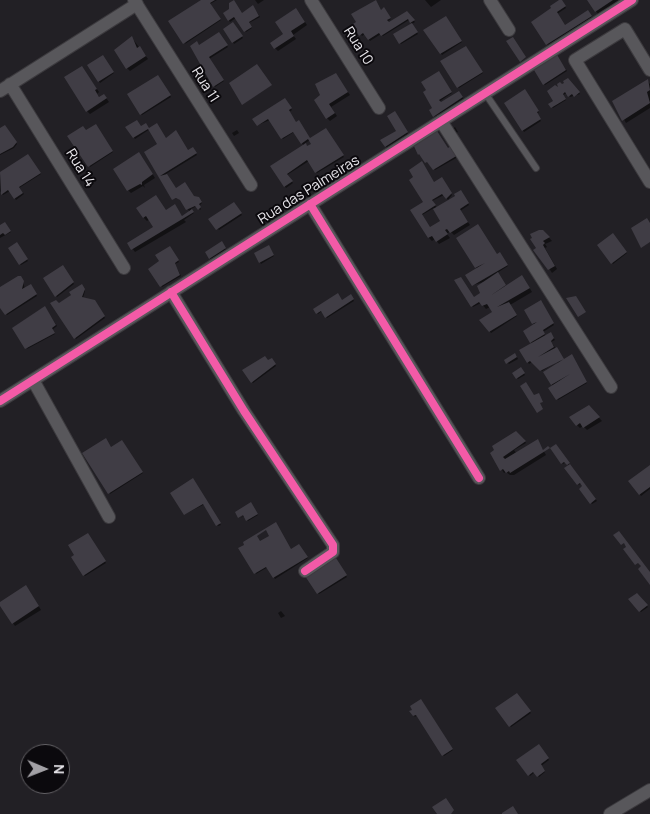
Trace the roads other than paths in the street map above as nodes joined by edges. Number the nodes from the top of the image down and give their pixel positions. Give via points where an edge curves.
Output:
1 (311, 0) edge
2 (490, 0) edge
3 (632, 0) edge
4 (135, 2) edge
5 (591, 26) junction
6 (509, 30) dead end
7 (600, 44) junction
8 (650, 70) edge
9 (5, 88) edge
10 (484, 94) junction
11 (379, 108) dead end
12 (441, 121) junction
13 (536, 168) dead end
14 (650, 182) edge
15 (251, 185) dead end
16 (310, 204) junction
17 (124, 268) dead end
18 (171, 292) junction
19 (33, 380) junction
20 (611, 387) dead end
21 (0, 401) edge
22 (479, 478) dead end
23 (109, 518) dead end
24 (305, 571) dead end
25 (650, 790) edge
26 (610, 814) edge

1 - 11 street, Rua 10
2 - 6 street
3 - 5 street, Rua das Palmeiras
4 - 9 street
4 - 15 street, Rua 11
5 - 7 street
5 - 10 street, Rua das Palmeiras
7 - 8 street via 626,28
7 - 14 street via 574,60
9 - 17 street, Rua 14
10 - 12 street, Rua das Palmeiras
10 - 13 lane
12 - 16 street, Rua das Palmeiras
12 - 20 street
16 - 18 street, Rua das Palmeiras
16 - 22 street
18 - 19 street, Rua das Palmeiras
18 - 24 street via 244,411 333,544 333,552
19 - 21 street, Rua das Palmeiras
19 - 23 street
25 - 26 street

